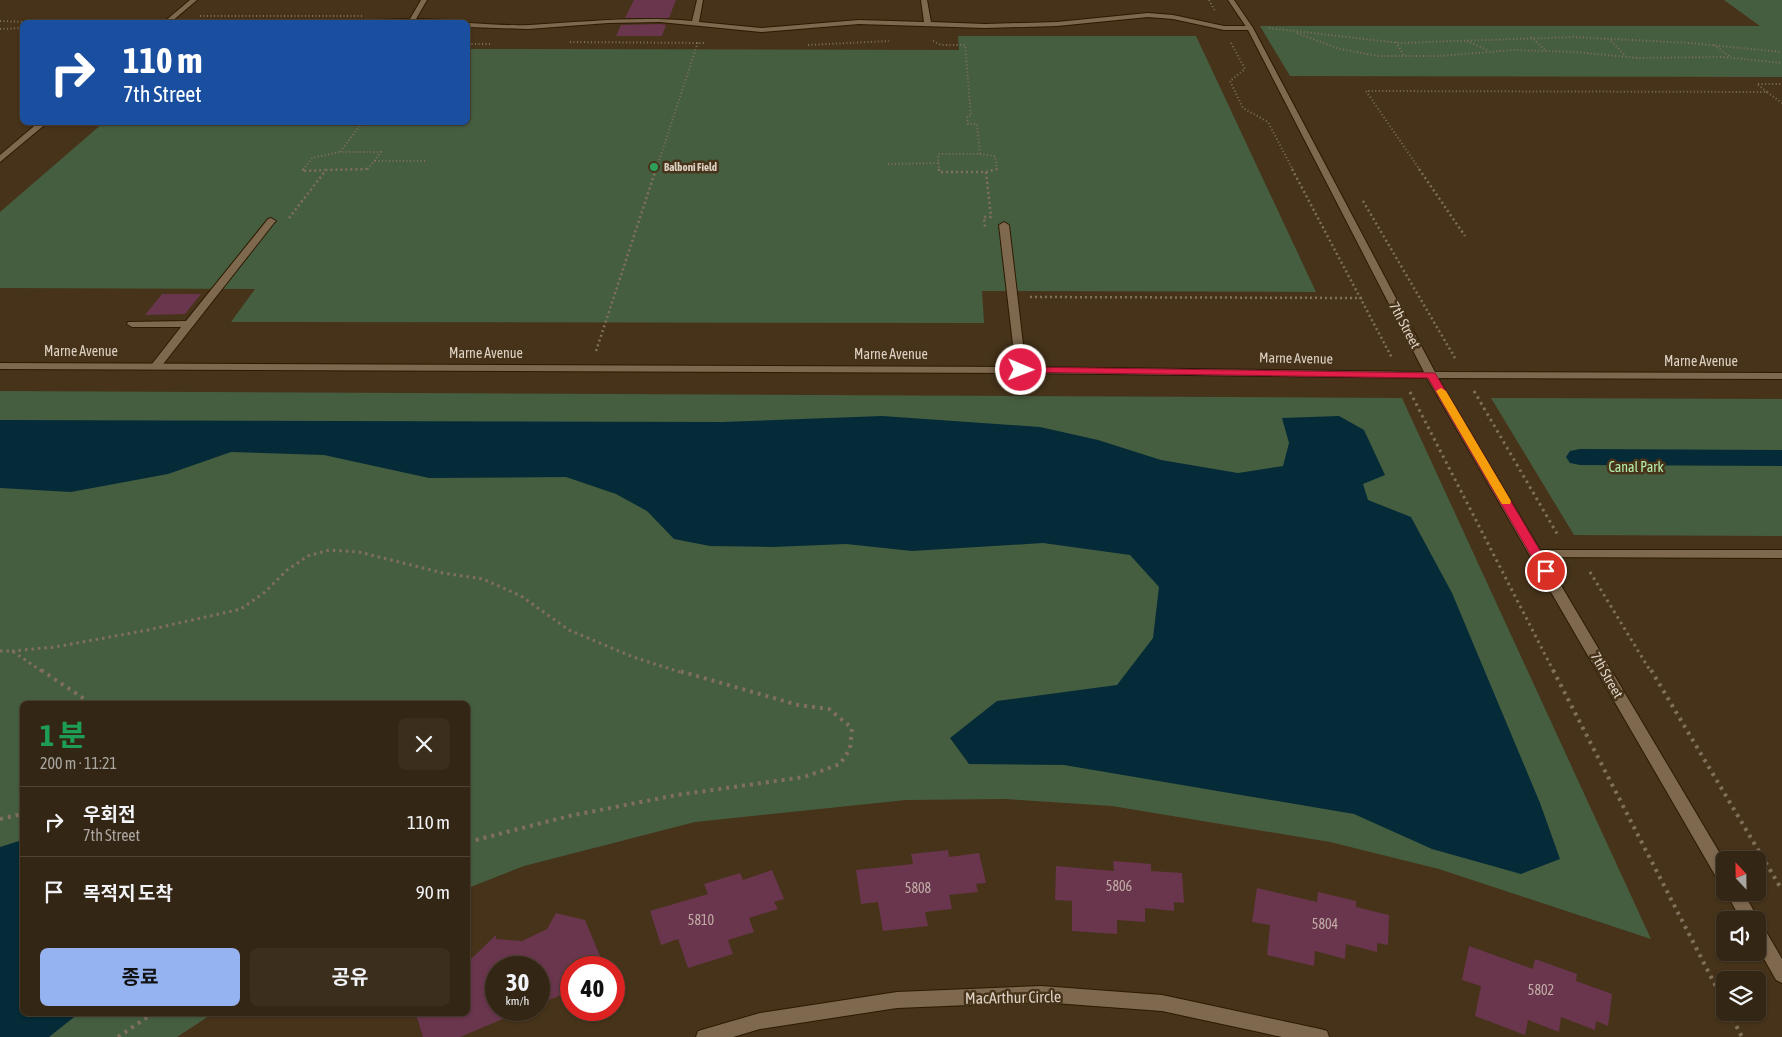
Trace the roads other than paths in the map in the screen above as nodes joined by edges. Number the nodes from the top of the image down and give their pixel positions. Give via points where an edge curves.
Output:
1 (194, 0) edge
2 (424, 0) edge
3 (700, 0) edge
4 (924, 0) edge
5 (1231, 0) edge
6 (591, 14) dead end
7 (1057, 16) dead end
8 (169, 20) edge
9 (413, 20) edge
10 (592, 22) junction
11 (695, 23) junction
12 (1065, 23) junction
13 (928, 24) junction
14 (470, 25) edge
15 (1250, 28) junction
16 (40, 125) edge
17 (0, 159) edge
18 (272, 221) dead end
19 (1004, 225) dead end
20 (132, 324) dead end
21 (189, 324) junction
22 (0, 366) edge
23 (156, 366) junction
24 (1021, 370) junction
25 (1431, 375) junction
26 (1782, 376) edge
27 (1536, 554) junction
28 (1782, 554) edge
29 (1716, 862) edge
30 (1766, 946) edge
31 (1782, 975) edge
32 (706, 1037) edge
33 (1320, 1037) edge

1 - 8 street
2 - 9 street
3 - 11 street
4 - 13 street
5 - 15 street, 7th Street
6 - 10 street
7 - 12 street
10 - 11 street via 660,20
10 - 14 street via 528,27
11 - 13 street via 761,30 828,22
12 - 13 street
12 - 15 street via 1148,15 1224,28
15 - 25 street, 7th Street
16 - 17 street
18 - 21 street
19 - 24 street
20 - 21 street
21 - 23 street
22 - 23 street, Marne Avenue
23 - 24 street, Marne Avenue
24 - 25 street, Marne Avenue
25 - 26 street, Marne Avenue
25 - 27 street, 7th Street
27 - 28 street
27 - 29 street, 7th Street
30 - 31 street
32 - 33 street, MacArthur Circle via 760,1021 897,1000 1041,994 1162,1003

